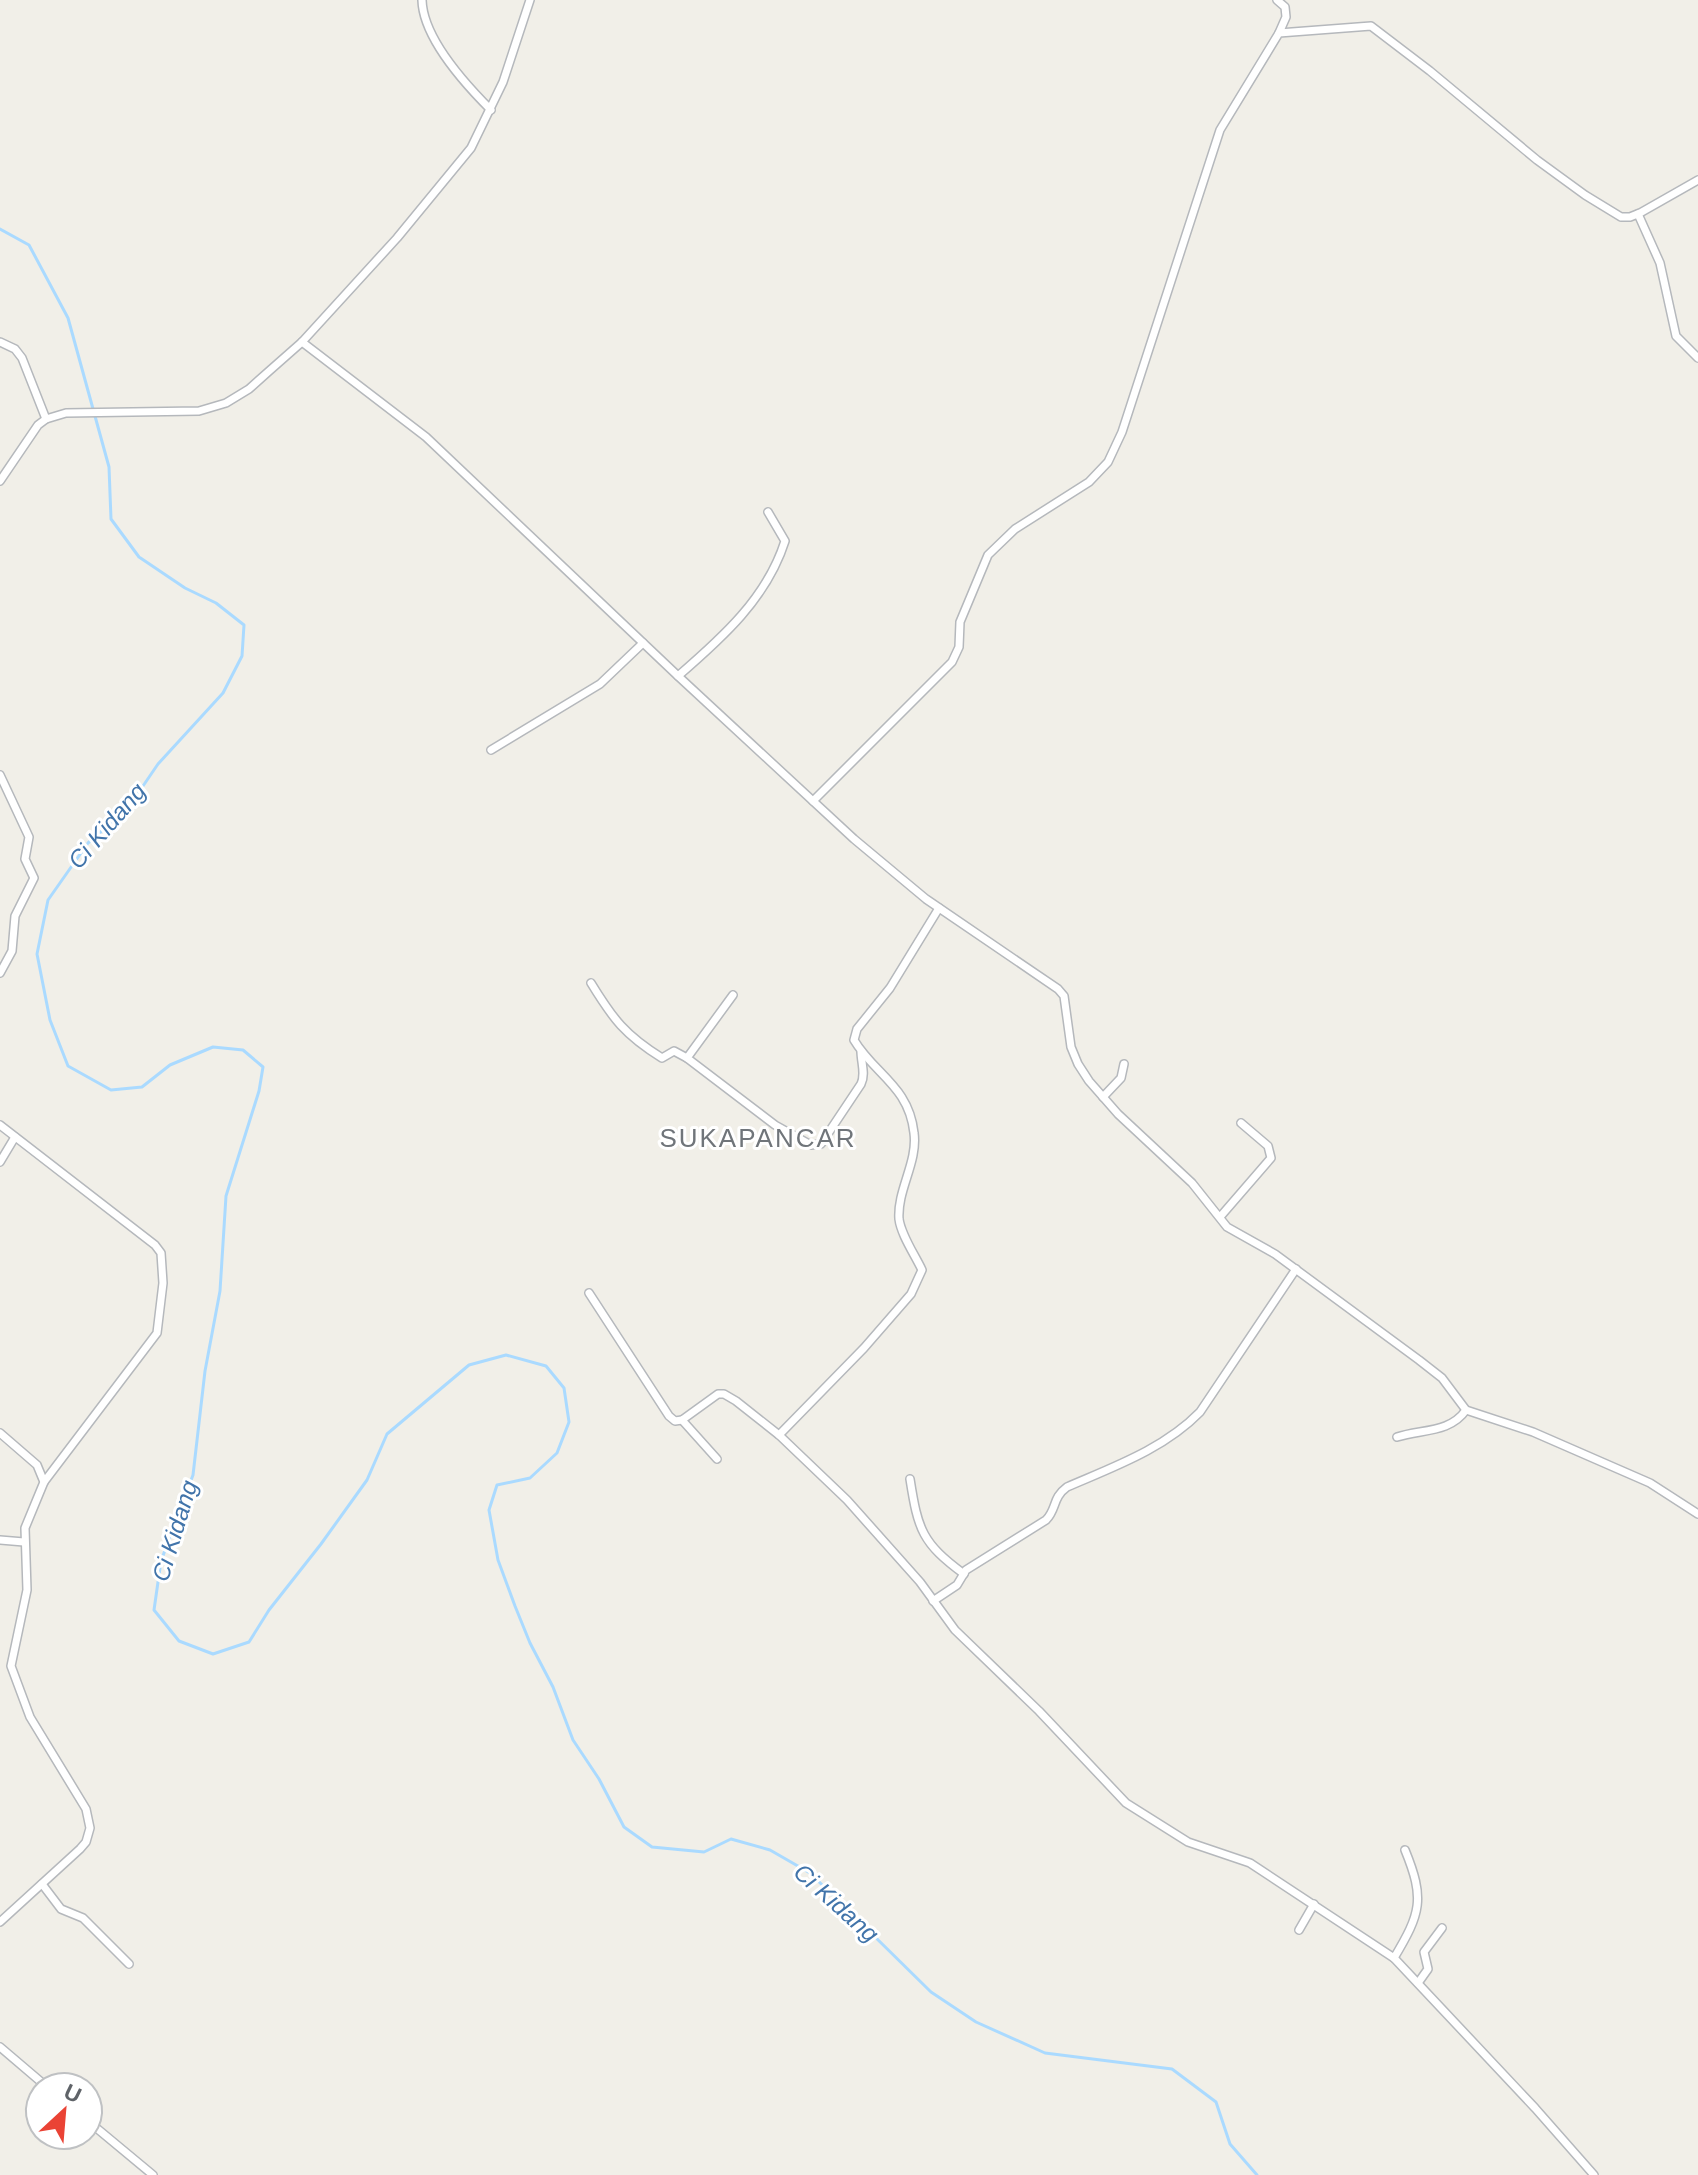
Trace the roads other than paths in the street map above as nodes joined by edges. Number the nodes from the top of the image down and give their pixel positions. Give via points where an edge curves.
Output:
1 (422, 0) edge
2 (530, 0) edge
3 (1277, 0) edge
4 (1279, 33) junction
5 (491, 110) junction
6 (1698, 180) edge
7 (1638, 214) junction
8 (0, 342) edge
9 (302, 342) junction
10 (1698, 358) edge
11 (46, 419) junction
12 (0, 481) edge
13 (768, 512) dead end
14 (643, 643) junction
15 (678, 676) junction
16 (491, 750) dead end
17 (0, 775) edge
18 (813, 801) junction
19 (939, 908) junction
20 (0, 973) edge
21 (591, 983) dead end
22 (733, 995) dead end
23 (861, 1051) junction
24 (687, 1058) junction
25 (1124, 1064) dead end
26 (1103, 1097) junction
27 (1241, 1123) dead end
28 (0, 1125) edge
29 (15, 1137) junction
30 (0, 1162) edge
31 (1220, 1217) junction
32 (1296, 1269) junction
33 (589, 1293) dead end
34 (1466, 1410) junction
35 (682, 1420) junction
36 (0, 1433) edge
37 (779, 1435) junction
38 (1397, 1437) dead end
39 (717, 1459) dead end
40 (910, 1479) dead end
41 (44, 1482) junction
42 (1698, 1514) edge
43 (0, 1540) edge
44 (24, 1542) junction
45 (964, 1574) junction
46 (933, 1601) junction
47 (1405, 1850) dead end
48 (42, 1884) junction
49 (1314, 1904) junction
50 (0, 1922) edge
51 (1442, 1928) dead end
52 (1299, 1930) dead end
53 (1394, 1958) junction
54 (129, 1964) dead end
55 (1418, 1983) junction
56 (0, 2047) edge
57 (28, 2071) edge
58 (104, 2134) edge
59 (153, 2175) edge
60 (1594, 2175) edge

1 - 5 street via 437,42
2 - 5 street
3 - 4 street via 1287,12
4 - 7 street via 1371,26 1585,195 1621,217
4 - 18 street via 1220,130 1108,462 1089,482 1015,529 988,555 960,622 952,662
5 - 9 street via 471,148 443,183
6 - 7 street
7 - 10 street via 1660,263 1676,336
8 - 11 street via 22,358
9 - 11 street via 226,403 199,411 66,413
9 - 14 street via 426,437
11 - 12 street
13 - 15 street via 785,541 757,601
14 - 15 street
14 - 16 street via 600,684
15 - 18 street
17 - 20 street via 29,837 25,859 34,878 15,916 12,951
18 - 19 street
19 - 23 street via 890,988 857,1029 854,1040
19 - 26 street via 1058,989 1078,1064
21 - 24 street via 630,1037 662,1058 674,1051
22 - 24 street
23 - 24 street via 861,1084 815,1147 775,1125
23 - 37 street via 897,1087 914,1133 899,1217 922,1270 911,1294
25 - 26 street via 1121,1078
26 - 31 street
27 - 31 street via 1268,1146 1271,1158
28 - 29 street
29 - 30 street
29 - 41 street via 155,1245 162,1258 157,1333
31 - 32 street via 1230,1229
32 - 34 street via 1442,1378
32 - 45 street via 1188,1425 1145,1452 1067,1487 1058,1493 1046,1520
33 - 35 street via 664,1409 675,1421
34 - 38 street via 1448,1427
34 - 42 street via 1533,1432 1650,1483
35 - 37 street via 724,1394
35 - 39 street
36 - 41 street via 37,1465
37 - 46 street via 847,1500
40 - 45 street via 923,1535
41 - 44 street
43 - 44 street
44 - 48 street via 28,1581 11,1666 30,1717 86,1809 90,1828 80,1849
45 - 46 street
46 - 49 street via 955,1630 1126,1803 1188,1842 1250,1863
47 - 53 street via 1419,1909
48 - 50 street
48 - 54 street via 61,1909 83,1918
49 - 52 street
49 - 53 street
51 - 55 street via 1424,1952 1428,1969
53 - 55 street
55 - 60 street
56 - 57 street
58 - 59 street

